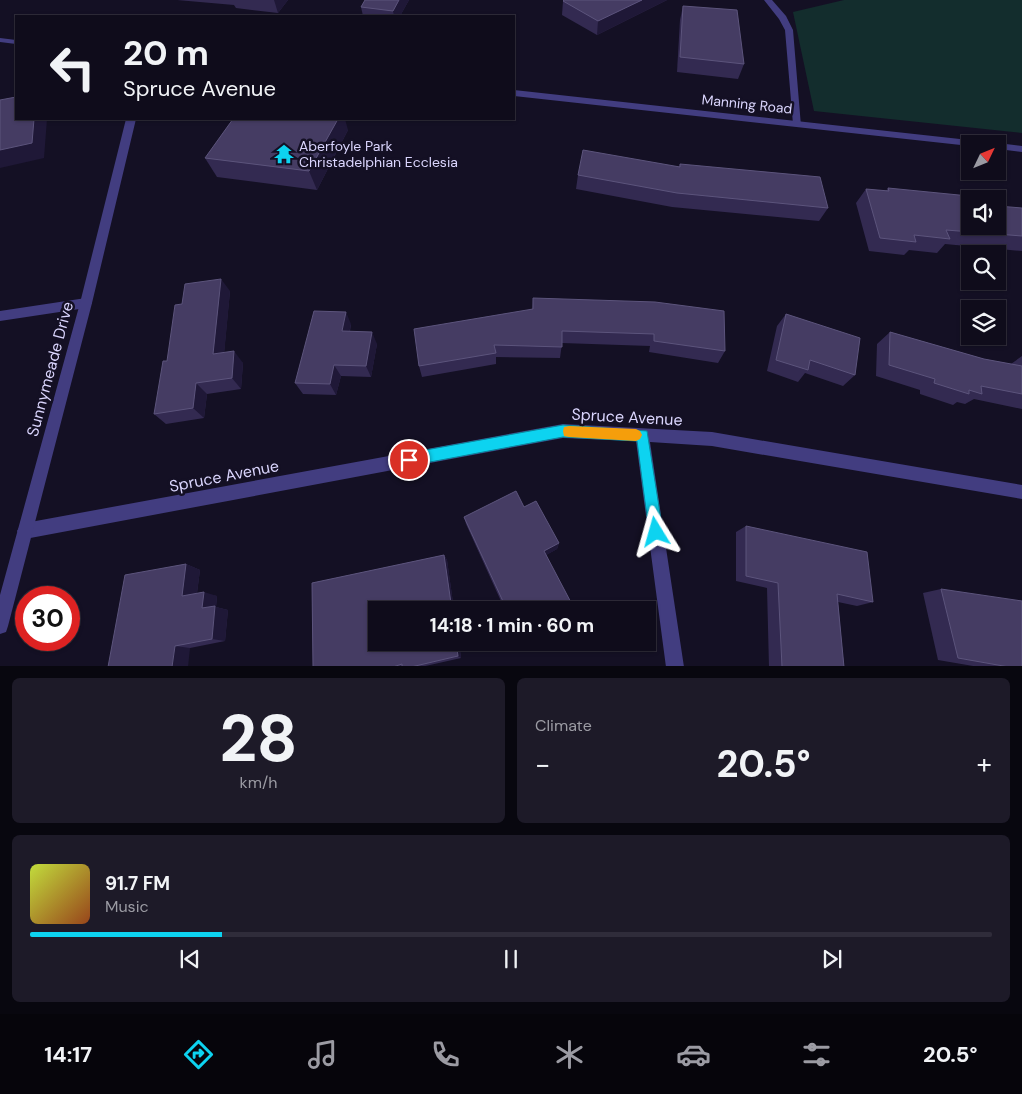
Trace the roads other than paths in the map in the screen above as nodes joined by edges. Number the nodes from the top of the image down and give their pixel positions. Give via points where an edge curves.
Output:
1 (768, 0) edge
2 (0, 40) edge
3 (15, 42) edge
4 (515, 94) edge
5 (131, 120) edge
6 (798, 124) junction
7 (961, 142) edge
8 (1006, 147) edge
9 (1022, 149) edge
10 (86, 303) junction
11 (0, 316) edge
12 (642, 435) junction
13 (1022, 492) edge
14 (25, 531) junction
15 (0, 626) edge
16 (675, 666) edge

1 - 6 street via 789,30
2 - 3 street
4 - 6 street, Manning Road
5 - 10 street, Sunnymeade Drive
6 - 7 street, Manning Road
8 - 9 street
10 - 11 street
10 - 14 street, Sunnymeade Drive
12 - 13 street, Spruce Avenue via 712,439
12 - 14 street, Spruce Avenue via 563,431
12 - 16 street
14 - 15 street, Sunnymeade Drive

